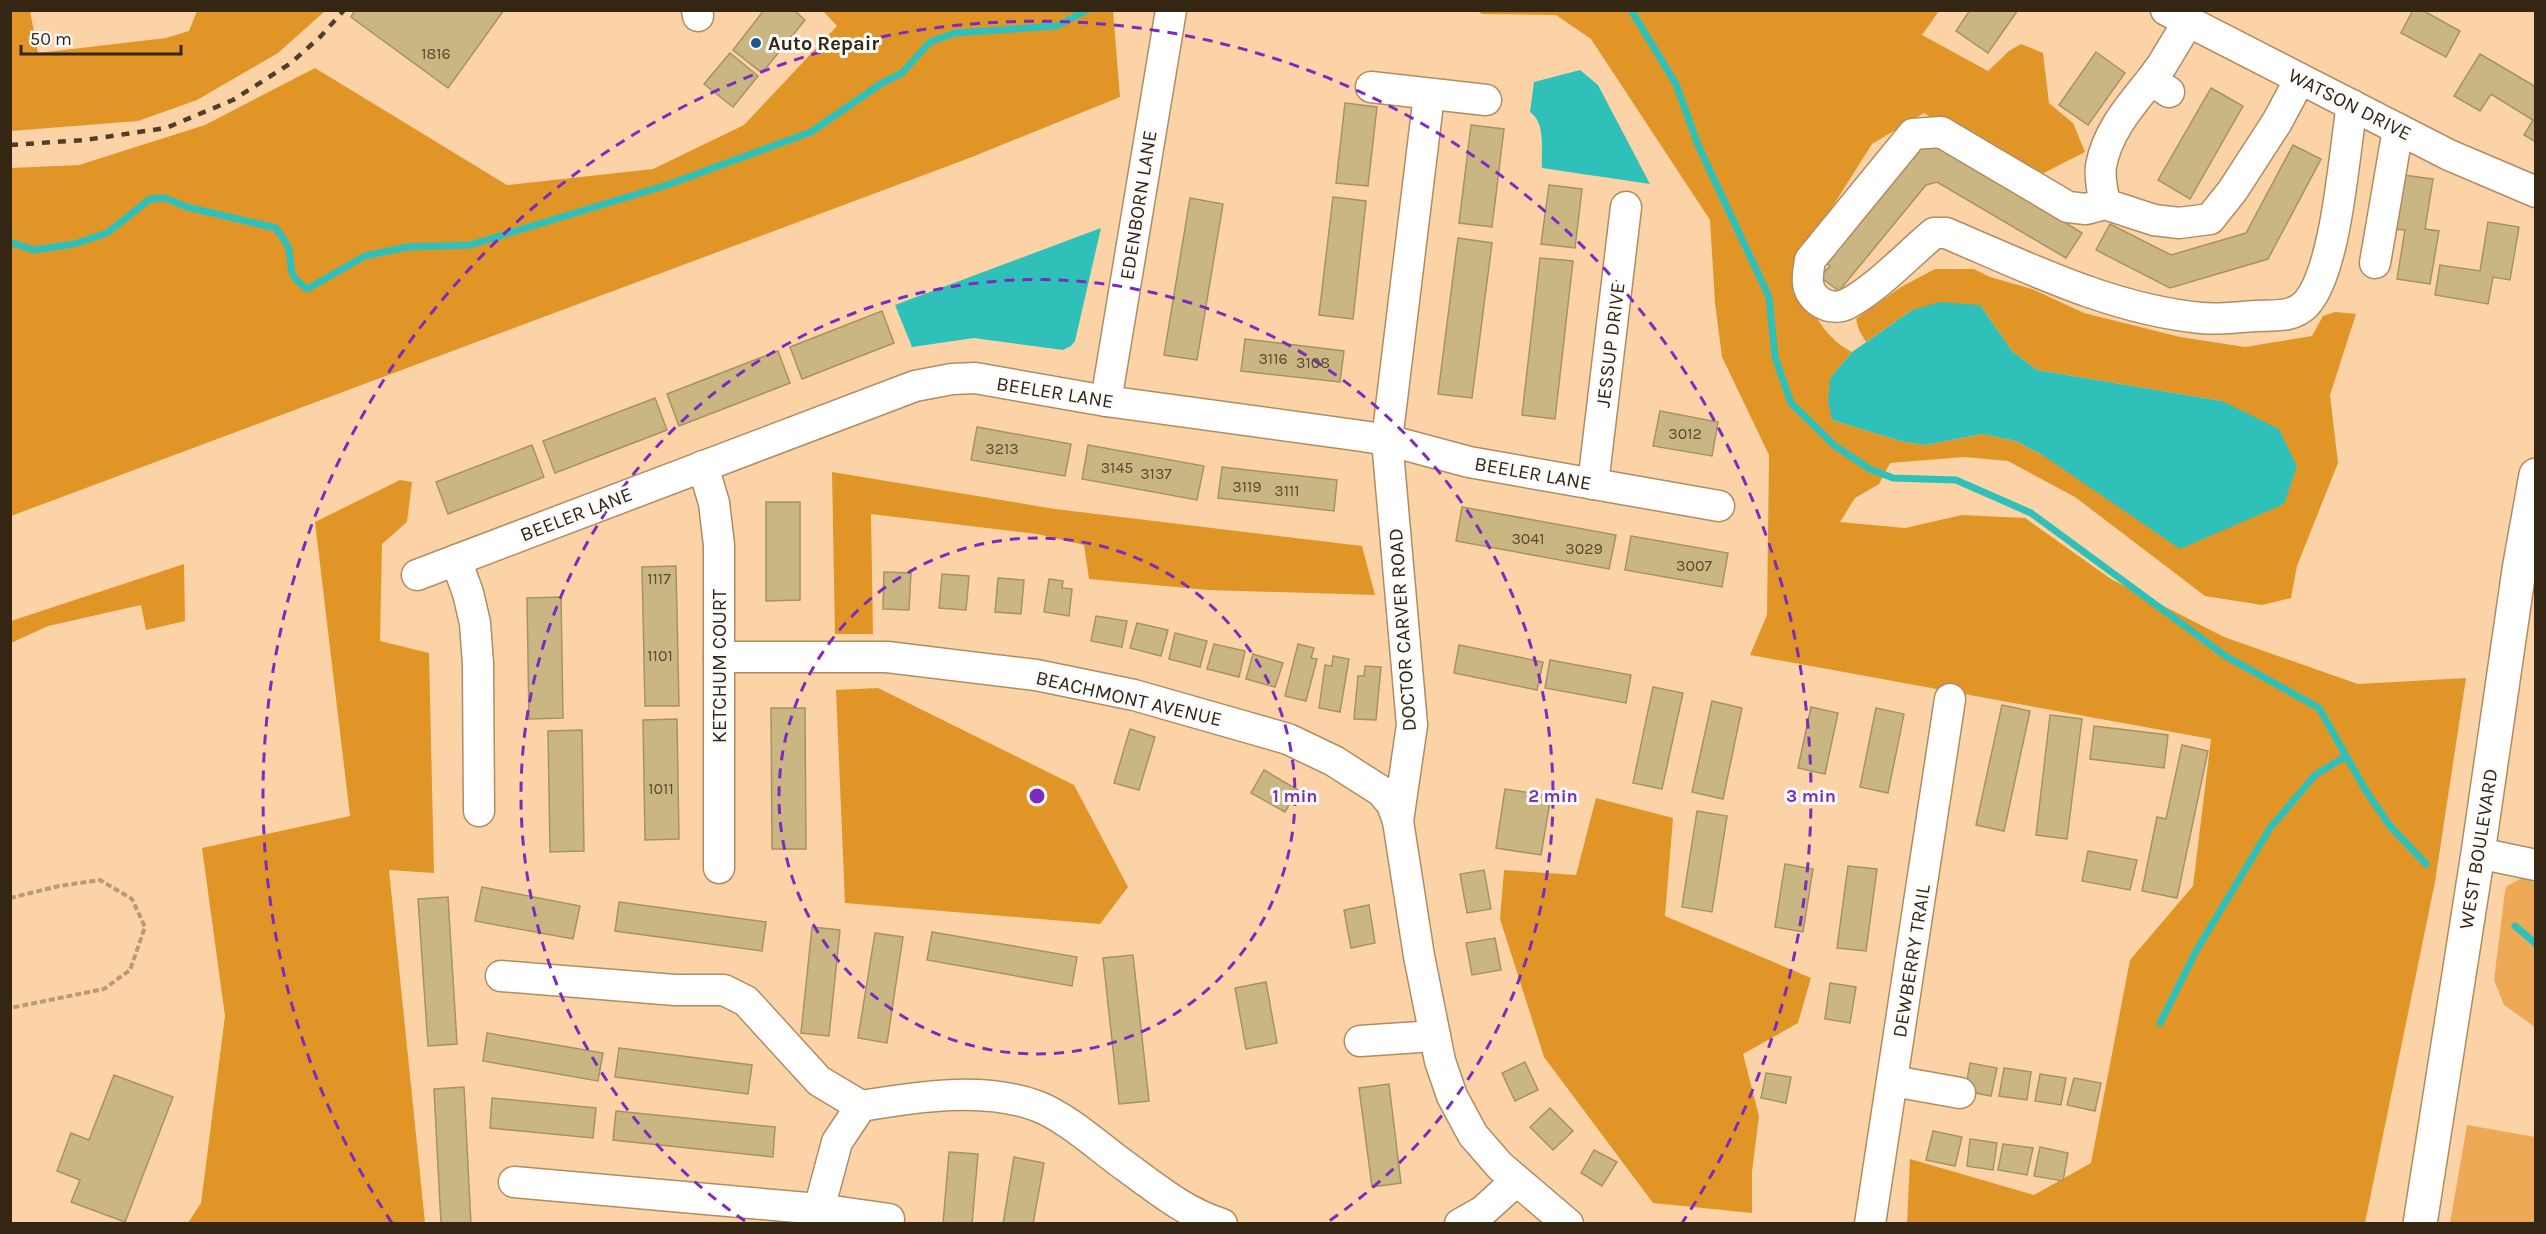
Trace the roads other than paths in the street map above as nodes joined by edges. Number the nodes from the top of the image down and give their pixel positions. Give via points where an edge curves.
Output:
1 (1171, 10) edge
2 (2177, 16) edge
3 (2300, 79) junction
4 (1371, 87) dead end
5 (1429, 95) junction
6 (1486, 100) dead end
7 (2352, 105) junction
8 (2398, 129) junction
9 (2535, 192) edge
10 (2105, 204) junction
11 (1626, 207) dead end
12 (2375, 263) dead end
13 (1106, 400) junction
14 (1387, 440) junction
15 (703, 466) junction
16 (2535, 483) edge
17 (1593, 484) junction
18 (1719, 506) dead end
19 (456, 560) junction
20 (417, 575) dead end
21 (719, 657) junction
22 (1950, 699) dead end
23 (479, 811) dead end
24 (1398, 821) junction
25 (2478, 853) junction
26 (2535, 865) edge
27 (718, 868) dead end
28 (501, 976) dead end
29 (1435, 1036) junction
30 (1360, 1041) dead end
31 (1893, 1081) junction
32 (1960, 1094) dead end
33 (861, 1106) junction
34 (1516, 1181) junction
35 (514, 1182) dead end
36 (819, 1209) junction
37 (1172, 1214) edge
38 (889, 1219) dead end
39 (1222, 1224) edge
40 (1460, 1224) edge
41 (1568, 1224) edge
42 (1870, 1224) edge
43 (2420, 1224) edge

1 - 13 street, EDENBORN LANE
2 - 3 street, WATSON DRIVE
2 - 10 street via 2162,65 2160,86 2124,114 2109,140 2101,168
3 - 7 street, WATSON DRIVE
3 - 10 street via 2271,132 2210,219 2179,223 2154,220
4 - 5 street
5 - 6 street
5 - 14 street, DOCTOR CARVER ROAD
7 - 8 street, WATSON DRIVE
7 - 10 street via 2332,239 2315,292 2291,314 2202,319 2148,310 2072,288 1946,233 1934,233 1845,305 1828,307 1815,299 1808,285 1810,260 1913,134 1941,132 2068,207 2086,209
8 - 9 street, WATSON DRIVE
8 - 12 street
11 - 17 street, JESSUP DRIVE
13 - 14 street, BEELER LANE
13 - 15 street, BEELER LANE via 975,378 952,379 915,386
14 - 17 street, BEELER LANE via 1469,462
14 - 24 street, DOCTOR CARVER ROAD via 1412,725
15 - 19 street, BEELER LANE
15 - 21 street, KETCHUM COURT via 717,518
16 - 25 main road, WEST BOULEVARD
17 - 18 street, BEELER LANE
19 - 20 street, BEELER LANE
19 - 23 street via 475,623
21 - 24 street, BEACHMONT AVENUE via 887,657 1036,675 1134,695 1288,739 1334,761 1381,791 1392,804
21 - 27 street, KETCHUM COURT
22 - 31 street, DEWBERRY TRAIL
24 - 29 street, DOCTOR CARVER ROAD
25 - 26 street
25 - 43 main road, WEST BOULEVARD
28 - 33 street via 675,990 724,990 746,1001 819,1081
29 - 30 street
29 - 34 street, DOCTOR CARVER ROAD via 1452,1096 1468,1125
31 - 32 street
31 - 42 street, DEWBERRY TRAIL
33 - 36 street via 837,1142
33 - 37 street via 941,1094 1013,1099 1039,1107 1062,1120
34 - 40 street via 1483,1211
34 - 41 street, DOCTOR CARVER ROAD
35 - 36 street
36 - 38 street
37 - 39 street

